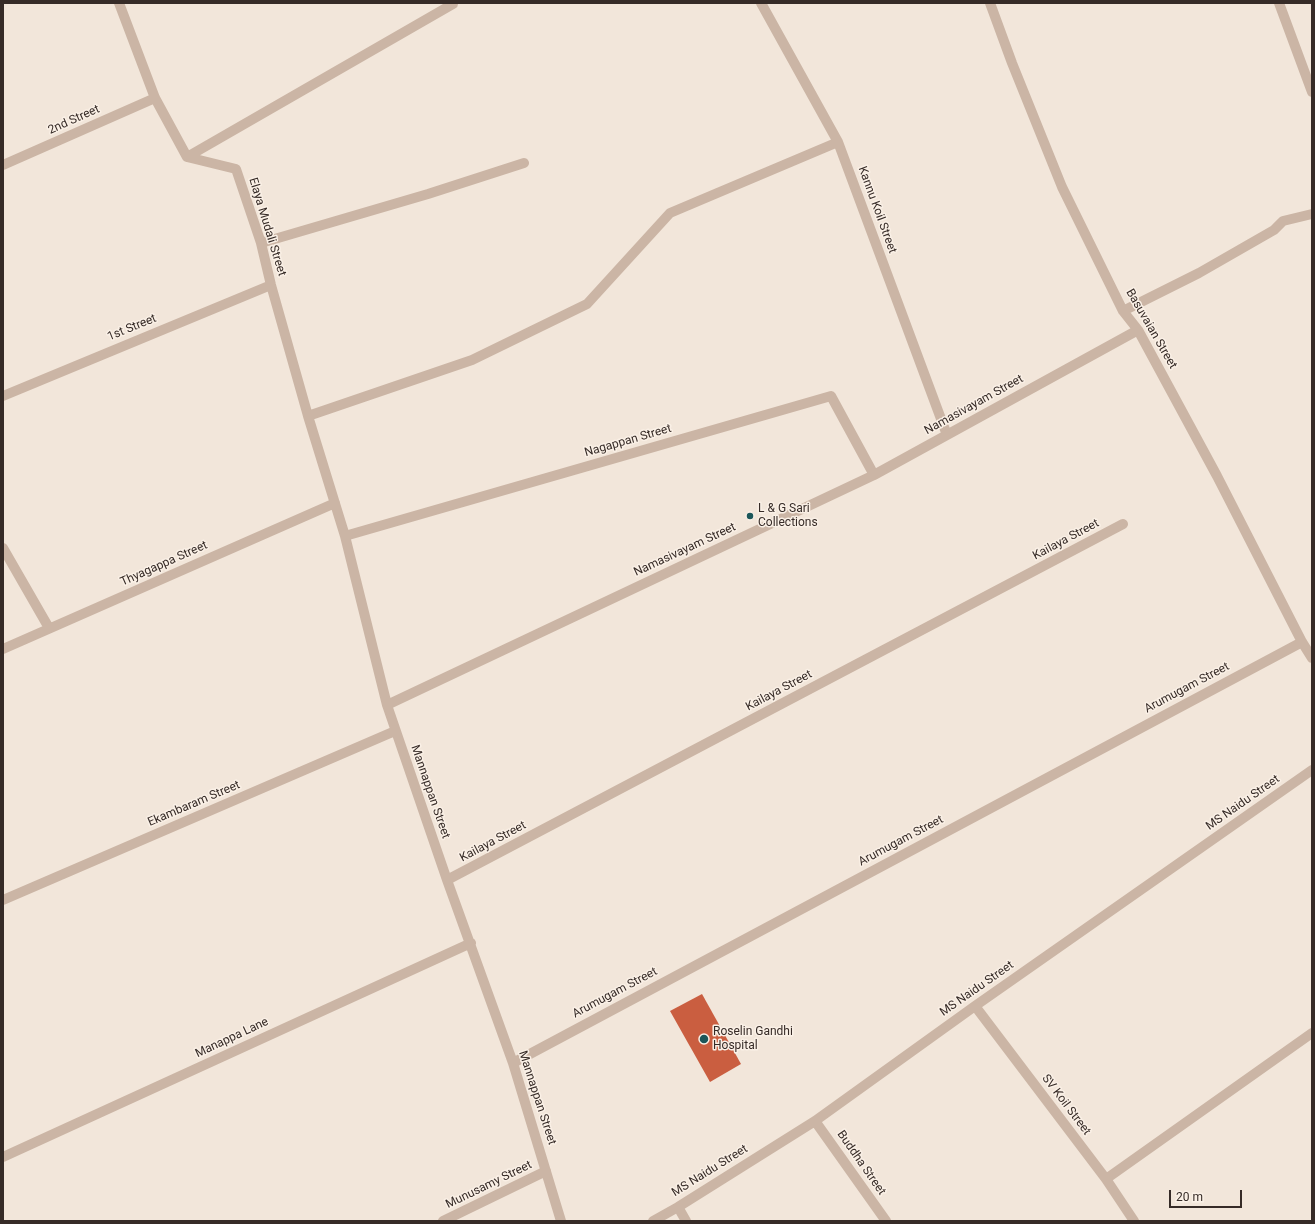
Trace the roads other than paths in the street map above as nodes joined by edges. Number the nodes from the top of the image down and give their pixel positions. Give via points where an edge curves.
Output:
1 (119, 3) edge
2 (453, 3) edge
3 (761, 3) edge
4 (990, 3) edge
5 (1279, 3) edge
6 (1312, 92) edge
7 (155, 98) junction
8 (838, 142) junction
9 (188, 157) junction
10 (524, 163) dead end
11 (3, 165) edge
12 (1312, 214) edge
13 (261, 243) junction
14 (271, 285) junction
15 (1123, 311) junction
16 (1138, 330) junction
17 (3, 396) edge
18 (308, 416) junction
19 (947, 435) junction
20 (874, 476) junction
21 (335, 503) junction
22 (1123, 524) dead end
23 (345, 536) junction
24 (3, 548) edge
25 (49, 628) junction
26 (1302, 642) junction
27 (3, 649) edge
28 (1312, 658) edge
29 (387, 705) junction
30 (395, 731) junction
31 (1312, 770) edge
32 (448, 880) junction
33 (3, 900) edge
34 (471, 943) junction
35 (975, 1006) junction
36 (1312, 1033) edge
37 (513, 1063) junction
38 (815, 1121) junction
39 (3, 1158) edge
40 (546, 1172) junction
41 (1106, 1179) junction
42 (678, 1207) junction
43 (443, 1221) edge
44 (561, 1221) edge
45 (653, 1221) edge
46 (686, 1221) edge
47 (886, 1221) edge
48 (1134, 1221) edge

1 - 7 street
2 - 9 street
3 - 8 street, Kannu Koil Street
4 - 15 street, Basuvaian Street via 1062,187
5 - 6 street
7 - 9 street
7 - 11 street, 2nd Street
8 - 18 street via 670,213 587,304 472,360
8 - 19 street, Kannu Koil Street
9 - 13 street, Elaya Mudali Street via 236,169
10 - 13 street
12 - 15 street via 1283,221 1274,230 1199,273
13 - 14 street, Elaya Mudali Street
14 - 17 street, 1st Street
14 - 18 street, Elaya Mudali Street
15 - 16 street, Basuvaian Street
16 - 19 street, Namasivayam Street
16 - 26 street, Basuvaian Street
18 - 21 street, Elaya Mudali Street
19 - 20 street, Namasivayam Street
20 - 23 street, Nagappan Street via 831,396
20 - 29 street, Namasivayam Street
21 - 23 street, Mannappan Street
21 - 25 street, Thyagappa Street
22 - 32 street, Kailaya Street
23 - 29 street, Mannappan Street
24 - 25 street
25 - 27 street, Thyagappa Street
26 - 28 street, Basuvaian Street
26 - 37 street, Arumugam Street
29 - 30 street, Mannappan Street
30 - 32 street, Mannappan Street
30 - 33 street, Ekambaram Street
31 - 35 street, MS Naidu Street
32 - 34 street, Mannappan Street
34 - 37 street, Mannappan Street
34 - 39 street, Manappa Lane
35 - 38 street, MS Naidu Street
35 - 41 street, SV Koil Street
36 - 41 street
37 - 40 street, Mannappan Street
38 - 42 street, MS Naidu Street
38 - 47 street, Buddha Street
40 - 43 street, Munusamy Street
40 - 44 street, Mannappan Street
41 - 48 street, SV Koil Street
42 - 45 street, MS Naidu Street
42 - 46 street

